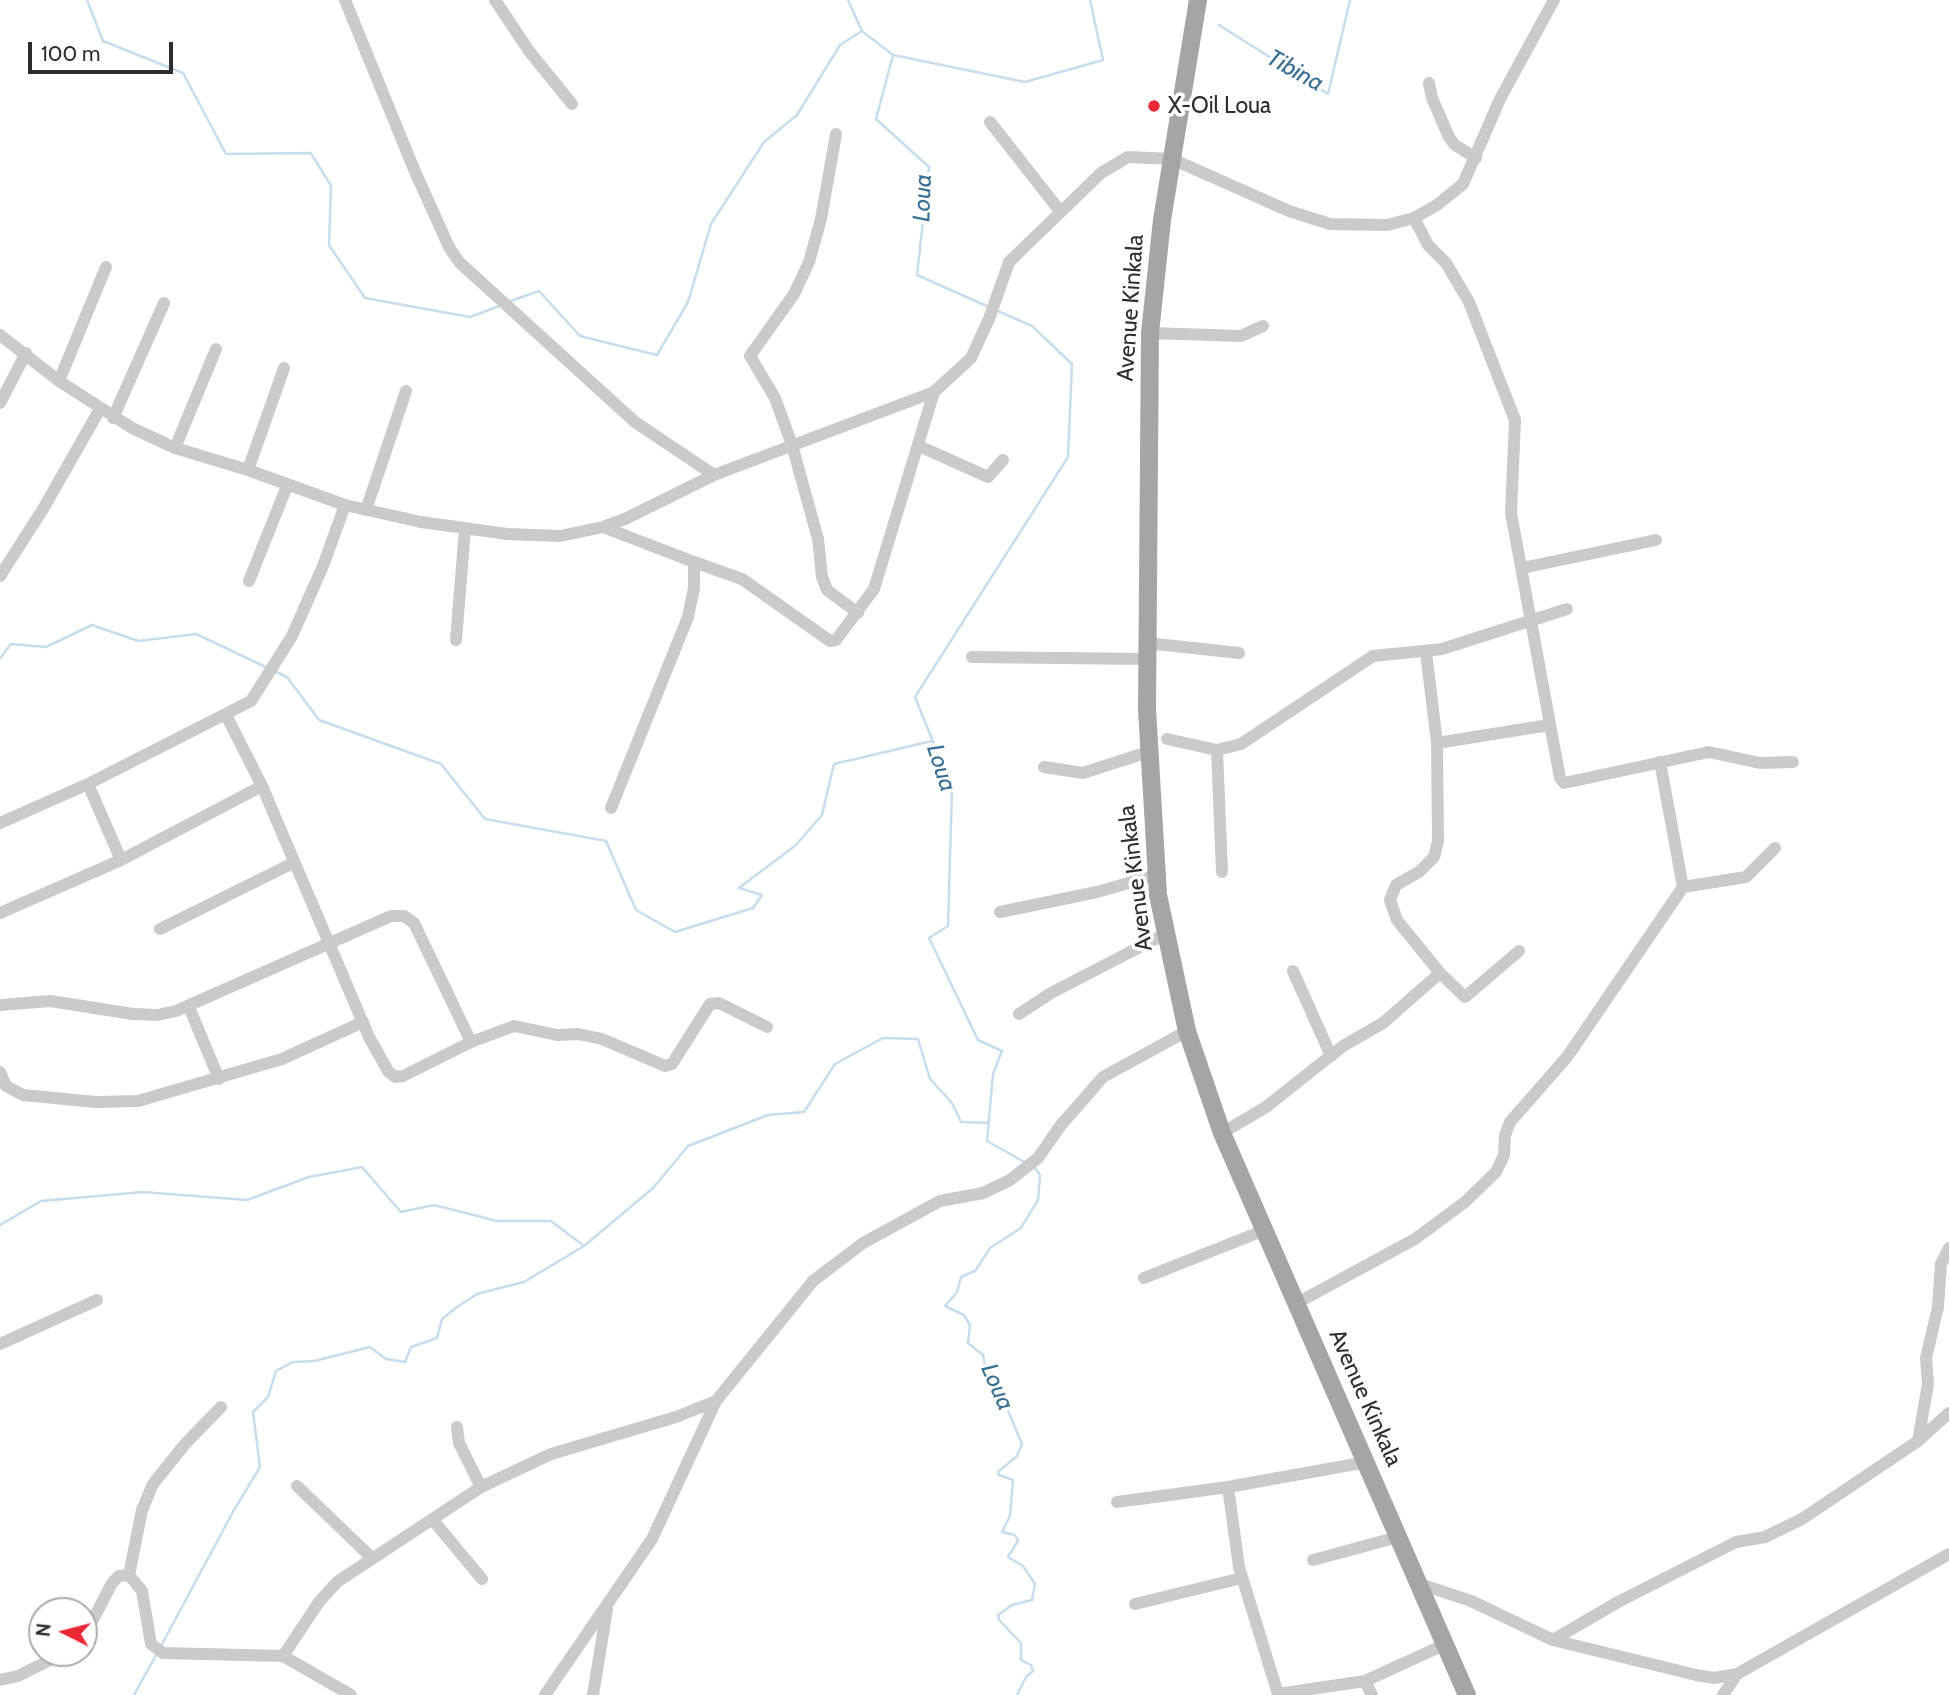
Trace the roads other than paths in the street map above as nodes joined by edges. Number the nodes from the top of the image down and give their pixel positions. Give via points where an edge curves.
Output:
1 (345, 0) edge
2 (495, 0) edge
3 (1198, 0) edge
4 (1554, 0) edge
5 (1429, 83) dead end
6 (572, 104) dead end
7 (990, 122) dead end
8 (836, 134) dead end
9 (1476, 158) junction
10 (1171, 159) junction
11 (1060, 211) junction
12 (1414, 218) junction
13 (106, 267) dead end
14 (164, 303) dead end
15 (1263, 326) dead end
16 (1150, 333) junction
17 (0, 335) edge
18 (216, 349) dead end
19 (26, 353) junction
20 (284, 368) dead end
21 (59, 382) junction
22 (406, 390) dead end
23 (934, 392) junction
24 (0, 403) edge
25 (100, 409) junction
26 (113, 418) junction
27 (792, 445) junction
28 (919, 446) junction
29 (175, 448) junction
30 (1003, 460) dead end
31 (248, 470) junction
32 (714, 475) junction
33 (287, 486) junction
34 (345, 505) junction
35 (366, 510) junction
36 (603, 527) junction
37 (466, 529) junction
38 (1656, 540) dead end
39 (694, 562) junction
40 (1522, 568) junction
41 (0, 576) edge
42 (249, 581) dead end
43 (1567, 609) dead end
44 (858, 613) junction
45 (1530, 620) junction
46 (456, 640) dead end
47 (1147, 651) junction
48 (1426, 652) junction
49 (1239, 653) dead end
50 (972, 657) dead end
51 (226, 715) junction
52 (1549, 725) junction
53 (1167, 738) dead end
54 (1437, 743) junction
55 (1217, 750) junction
56 (1148, 752) junction
57 (1660, 762) junction
58 (1793, 762) dead end
59 (1044, 767) dead end
60 (88, 784) junction
61 (262, 786) junction
62 (611, 808) dead end
63 (0, 822) edge
64 (1775, 848) dead end
65 (121, 860) junction
66 (293, 863) junction
67 (1222, 872) dead end
68 (1156, 875) junction
69 (1683, 887) junction
70 (1000, 912) dead end
71 (0, 913) edge
72 (160, 929) dead end
73 (1165, 934) junction
74 (331, 944) junction
75 (1519, 951) dead end
76 (1293, 971) dead end
77 (1440, 973) junction
78 (0, 1005) edge
79 (189, 1007) junction
80 (1019, 1014) dead end
81 (363, 1021) junction
82 (767, 1027) dead end
83 (1187, 1031) junction
84 (471, 1042) junction
85 (1331, 1056) junction
86 (0, 1072) edge
87 (219, 1079) junction
88 (1222, 1133) junction
89 (1265, 1230) junction
90 (1949, 1248) edge
91 (1144, 1278) dead end
92 (97, 1300) dead end
93 (1297, 1303) junction
94 (0, 1344) edge
95 (716, 1401) junction
96 (221, 1407) dead end
97 (1949, 1413) edge
98 (457, 1427) dead end
99 (1918, 1441) junction
100 (1367, 1462) junction
101 (298, 1486) dead end
102 (481, 1487) junction
103 (1227, 1487) junction
104 (1117, 1502) dead end
105 (432, 1520) junction
106 (1398, 1536) junction
107 (1949, 1553) edge
108 (372, 1558) junction
109 (1313, 1560) dead end
110 (129, 1575) junction
111 (482, 1578) dead end
112 (1242, 1578) junction
113 (1417, 1583) junction
114 (1135, 1604) dead end
115 (607, 1607) junction
116 (98, 1610) edge
117 (1553, 1640) junction
118 (1446, 1644) junction
119 (283, 1656) junction
120 (35, 1667) edge
121 (1737, 1674) junction
122 (0, 1680) edge
123 (1365, 1681) junction
124 (351, 1695) edge
125 (545, 1695) edge
126 (593, 1695) edge
127 (1278, 1695) edge
128 (1372, 1695) edge
129 (1467, 1695) edge
130 (1723, 1695) edge

1 - 32 street via 419,179 459,262 635,422
2 - 6 street
3 - 10 main road, Avenue Kinkala
4 - 9 street via 1500,99
5 - 9 street via 1449,137
7 - 11 street
8 - 27 street via 809,262 794,294 750,356 775,398
9 - 12 street via 1453,194
10 - 11 street via 1128,157 1116,162
10 - 12 street via 1330,224 1375,226
10 - 16 main road, Avenue Kinkala
11 - 23 street via 1009,261 971,359
12 - 40 street via 1469,302 1515,421 1511,513
13 - 21 street
14 - 26 street
15 - 16 street via 1241,337
16 - 47 main road, Avenue Kinkala
17 - 19 street
18 - 29 street
19 - 21 street
19 - 24 street
20 - 31 street
21 - 25 street
22 - 35 street
23 - 27 street
23 - 28 street
25 - 26 street
25 - 41 street
26 - 29 street
27 - 32 street
27 - 44 street via 827,590
28 - 30 street via 988,477
28 - 44 street via 878,579
29 - 31 street
31 - 33 street
32 - 36 street
33 - 34 street
33 - 42 street
34 - 35 street
34 - 51 street via 292,636 251,701
35 - 37 street
36 - 37 street via 537,537
36 - 39 street
37 - 46 street
38 - 40 street
39 - 44 street via 742,579 830,641 836,640
39 - 62 street via 688,617
40 - 45 street
43 - 45 street
45 - 48 street
45 - 52 street
47 - 49 street
47 - 50 street
47 - 56 main road, Avenue Kinkala
48 - 54 street
48 - 55 street via 1373,656 1252,739
51 - 60 street
51 - 61 street
52 - 54 street
52 - 57 street via 1564,783
53 - 55 street
54 - 77 street via 1438,841 1434,857 1396,885 1390,900 1396,920
55 - 67 street
56 - 59 street via 1083,773
56 - 68 main road, Avenue Kinkala
57 - 58 street via 1709,752 1760,763
57 - 69 street
60 - 63 street
60 - 65 street
61 - 65 street
61 - 66 street
64 - 69 street via 1746,877
65 - 71 street
66 - 72 street
66 - 74 street
68 - 70 street
68 - 73 main road, Avenue Kinkala
69 - 93 street via 1567,1057 1510,1122 1496,1172 1415,1239
73 - 80 street
73 - 83 main road, Avenue Kinkala
74 - 79 street
74 - 81 street
74 - 84 street via 391,916 409,919
75 - 77 street via 1465,997
76 - 85 street
77 - 85 street via 1382,1023
78 - 79 street via 50,1001 89,1010 157,1015
79 - 87 street
81 - 84 street via 376,1051 395,1077
81 - 87 street via 282,1059
82 - 84 street via 719,1003 710,1004 668,1066 602,1039 557,1035 525,1026
83 - 88 main road, Avenue Kinkala
83 - 95 street via 1103,1077 1026,1168 983,1193 940,1201 842,1256 813,1281
85 - 88 street via 1266,1107
86 - 87 street via 6,1086 23,1095 96,1102 138,1101
88 - 89 main road, Avenue Kinkala
89 - 91 street
89 - 93 main road, Avenue Kinkala
90 - 99 street via 1941,1264
92 - 94 street
93 - 100 main road, Avenue Kinkala
95 - 102 street via 551,1454
95 - 115 street via 652,1539
96 - 110 street via 153,1483 142,1510
97 - 99 street
98 - 102 street via 459,1443
99 - 117 street via 1802,1519 1765,1537 1736,1542
100 - 103 street
100 - 106 main road, Avenue Kinkala
101 - 108 street
102 - 105 street
103 - 104 street
103 - 112 street
105 - 108 street
105 - 111 street
106 - 109 street
106 - 113 main road, Avenue Kinkala
107 - 121 street
108 - 119 street via 328,1592
110 - 116 street via 112,1583
110 - 119 street via 142,1591 151,1644 163,1653
112 - 114 street
112 - 127 street
113 - 117 street via 1471,1601
113 - 118 main road, Avenue Kinkala
115 - 125 street
115 - 126 street
117 - 121 street via 1696,1675
118 - 123 street
118 - 129 main road, Avenue Kinkala
119 - 124 street
120 - 122 street
121 - 130 street
123 - 127 street
123 - 128 street

